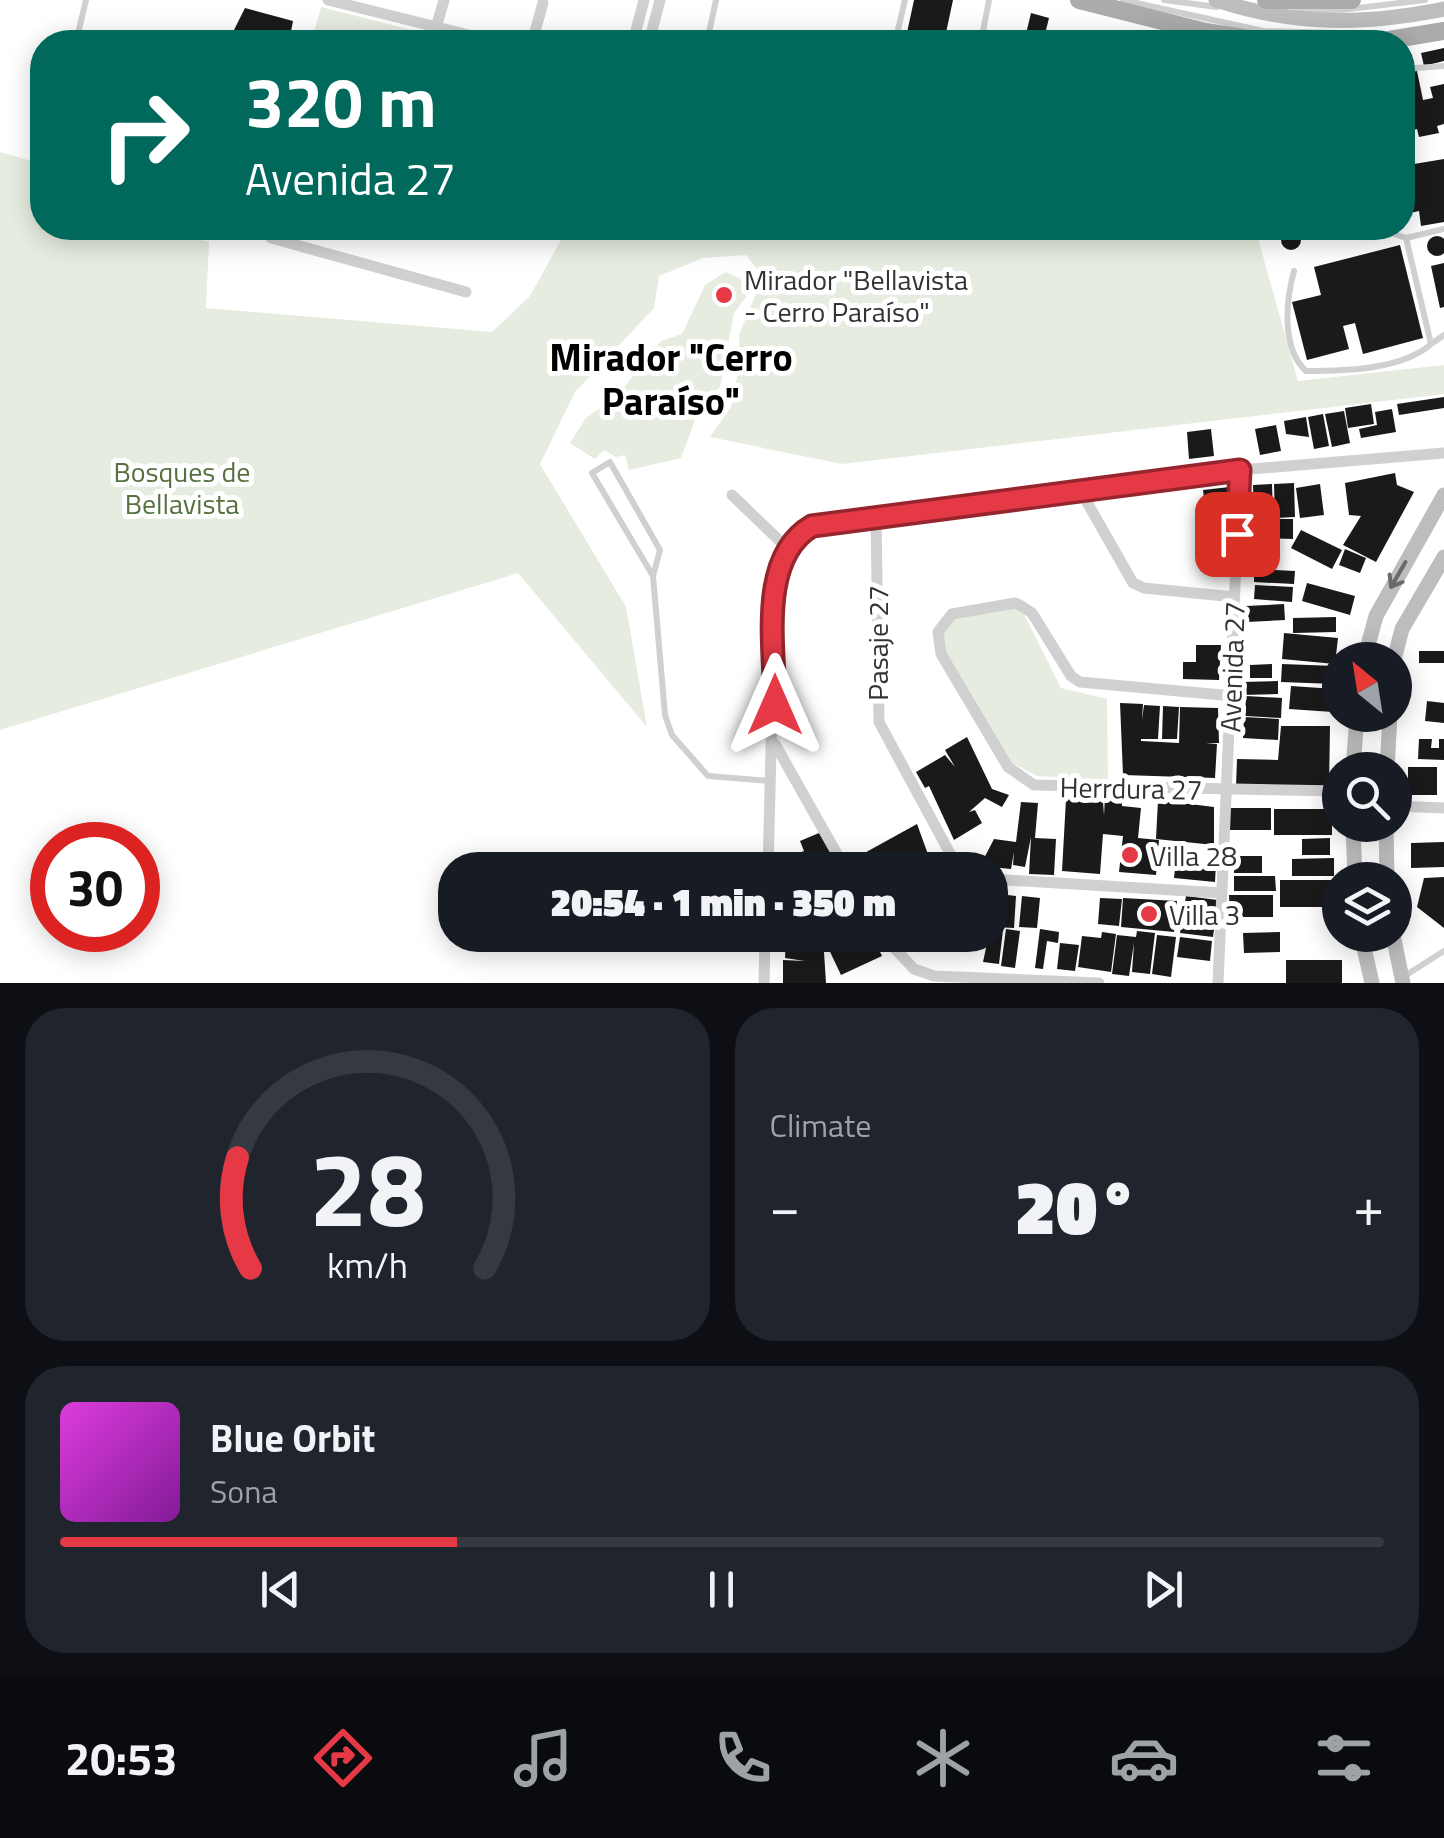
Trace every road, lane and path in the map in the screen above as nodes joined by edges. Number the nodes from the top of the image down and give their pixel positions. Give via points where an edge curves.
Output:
1 (86, 0) edge
2 (328, 0) edge
3 (444, 0) edge
4 (644, 0) edge
5 (660, 0) edge
6 (716, 0) edge
7 (905, 0) edge
8 (989, 0) edge
9 (1080, 0) edge
10 (1123, 0) edge
11 (1164, 0) edge
12 (1216, 0) edge
13 (1266, 0) edge
14 (1352, 0) edge
15 (1425, 0) edge
16 (543, 3) dead end
17 (1242, 8) junction
18 (1444, 9) edge
19 (1444, 22) edge
20 (436, 27) junction
21 (79, 30) edge
22 (435, 30) edge
23 (448, 30) edge
24 (535, 30) edge
25 (636, 30) edge
26 (652, 30) edge
27 (709, 30) edge
28 (898, 30) edge
29 (983, 30) edge
30 (1203, 30) edge
31 (1257, 30) edge
32 (1395, 30) edge
33 (1444, 31) edge
34 (1415, 36) edge
35 (1444, 66) edge
36 (1415, 68) edge
37 (1444, 229) edge
38 (1415, 236) edge
39 (279, 240) edge
40 (1406, 240) edge
41 (1294, 271) dead end
42 (466, 292) dead end
43 (1444, 335) edge
44 (1431, 344) junction
45 (1444, 453) edge
46 (1240, 470) junction
47 (1080, 490) junction
48 (1444, 494) edge
49 (732, 495) dead end
50 (876, 515) junction
51 (786, 547) junction
52 (1444, 556) edge
53 (653, 576) junction
54 (1234, 597) junction
55 (1369, 642) edge
56 (1399, 642) edge
57 (1233, 696) junction
58 (774, 744) junction
59 (770, 782) junction
60 (1227, 790) junction
61 (1322, 791) edge
62 (1412, 807) edge
63 (1444, 808) edge
64 (768, 852) edge
65 (836, 852) edge
66 (949, 852) edge
67 (1008, 881) edge
68 (1222, 893) junction
69 (1444, 951) edge
70 (765, 952) edge
71 (898, 952) edge
72 (1365, 952) edge
73 (1397, 952) edge
74 (1402, 980) edge
75 (764, 983) edge
76 (1099, 983) edge
77 (1218, 983) edge
78 (1372, 983) edge

1 - 21 lane
2 - 20 street
3 - 20 street
4 - 25 street
5 - 26 street
6 - 27 lane
7 - 28 lane
8 - 29 lane
9 - 30 main road
10 - 31 lane
11 - 17 lane
12 - 17 main road
13 - 14 main road
15 - 17 lane via 1332,11
16 - 24 street
17 - 18 main road via 1348,22
19 - 32 lane
20 - 22 street
20 - 23 street
33 - 34 main road
35 - 36 lane
37 - 38 lane
39 - 42 street
40 - 44 lane
41 - 44 lane via 1286,314 1296,358 1306,371 1362,367 1415,355
43 - 44 lane
45 - 46 street
46 - 47 street
46 - 54 street, Avenida 27
47 - 50 street
47 - 54 street via 1133,582
48 -> 55 main road via 1376,616
49 - 51 street
50 - 51 street via 812,526
50 - 66 street, Pasaje 27 via 879,722
51 - 58 street via 775,588
52 - 56 main road
53 - 53 lane via 592,472 610,462 660,550
53 - 59 lane via 672,736 708,776
54 - 57 street, Avenida 27
57 - 60 street, Avenida 27
57 - 60 street, Herrdura 27 via 1080,682 1032,612 1015,604 952,614 938,632 940,654 1018,777 1034,785
58 - 59 street
58 - 65 street
59 - 64 street
60 - 61 street, Herrdura 27
60 - 68 street, Avenida 27
62 - 63 street
67 - 68 street
68 - 77 street, Avenida 27
69 - 74 lane
70 - 75 street
71 - 76 street via 914,969 934,976
72 - 78 main road
73 - 74 main road

